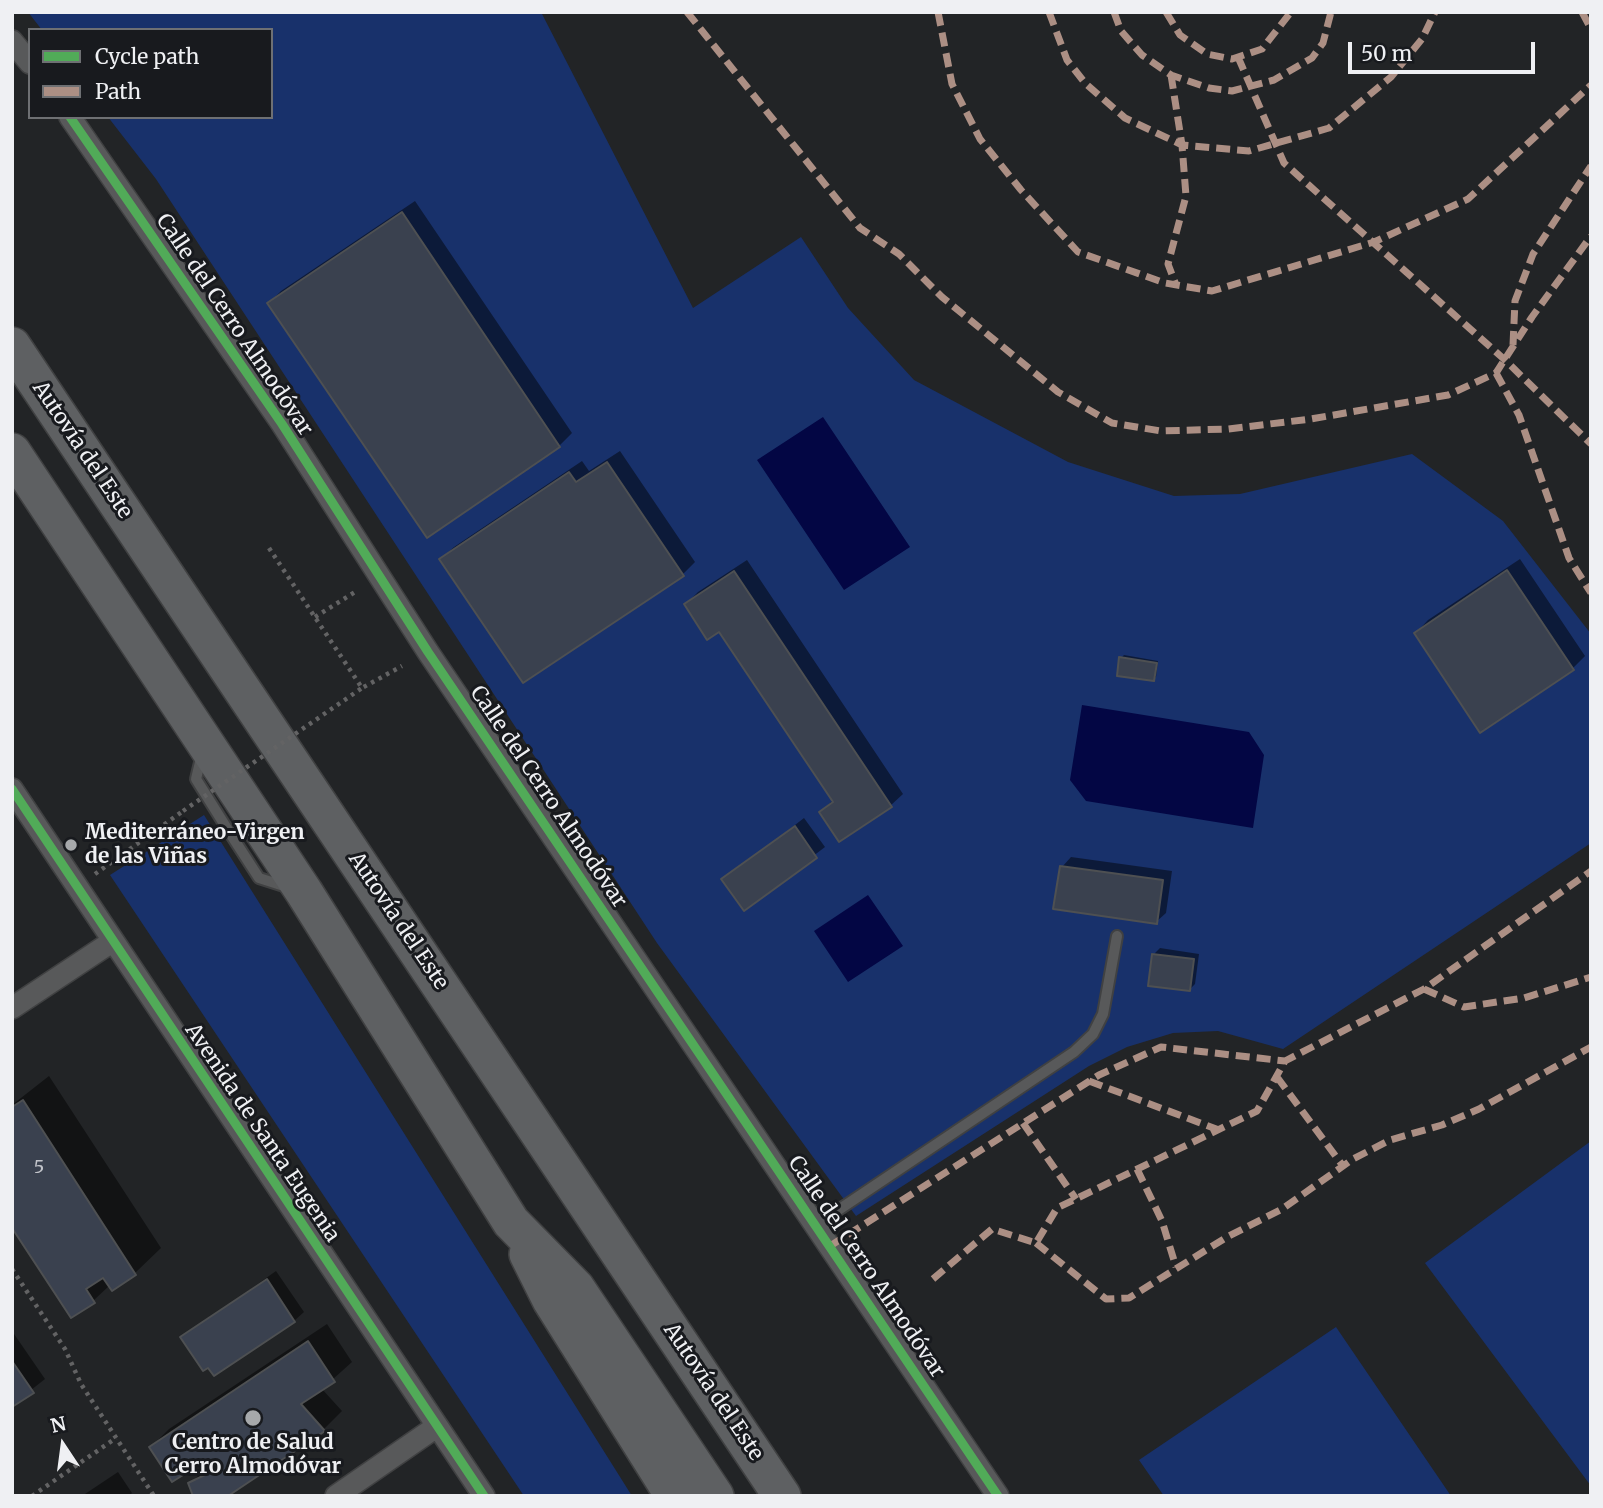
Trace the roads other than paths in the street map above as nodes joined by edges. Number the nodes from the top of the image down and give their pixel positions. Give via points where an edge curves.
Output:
1 (12, 41) edge
2 (28, 61) edge
3 (71, 119) edge
4 (12, 346) edge
5 (12, 452) edge
6 (12, 789) edge
7 (1117, 936) dead end
8 (113, 942) junction
9 (12, 1008) edge
10 (511, 1222) junction
11 (816, 1225) junction
12 (436, 1427) junction
13 (336, 1496) edge
14 (484, 1496) edge
15 (674, 1496) edge
16 (715, 1496) edge
17 (782, 1496) edge
18 (999, 1496) edge

1 - 2 street
3 - 11 street, Calle del Cerro Almodóvar via 282,424 428,652
4 - 17 highway, Autovía del Este
5 - 10 highway via 304,892
6 - 8 street, Avenida de Santa Eugenia
7 - 11 lane via 1103,1014 1093,1034 1074,1052
8 - 9 street
8 - 12 street, Avenida de Santa Eugenia
10 - 15 highway via 551,1300
10 - 16 highway via 576,1288
11 - 18 street, Calle del Cerro Almodóvar
12 - 13 street
12 - 14 street, Avenida de Santa Eugenia

